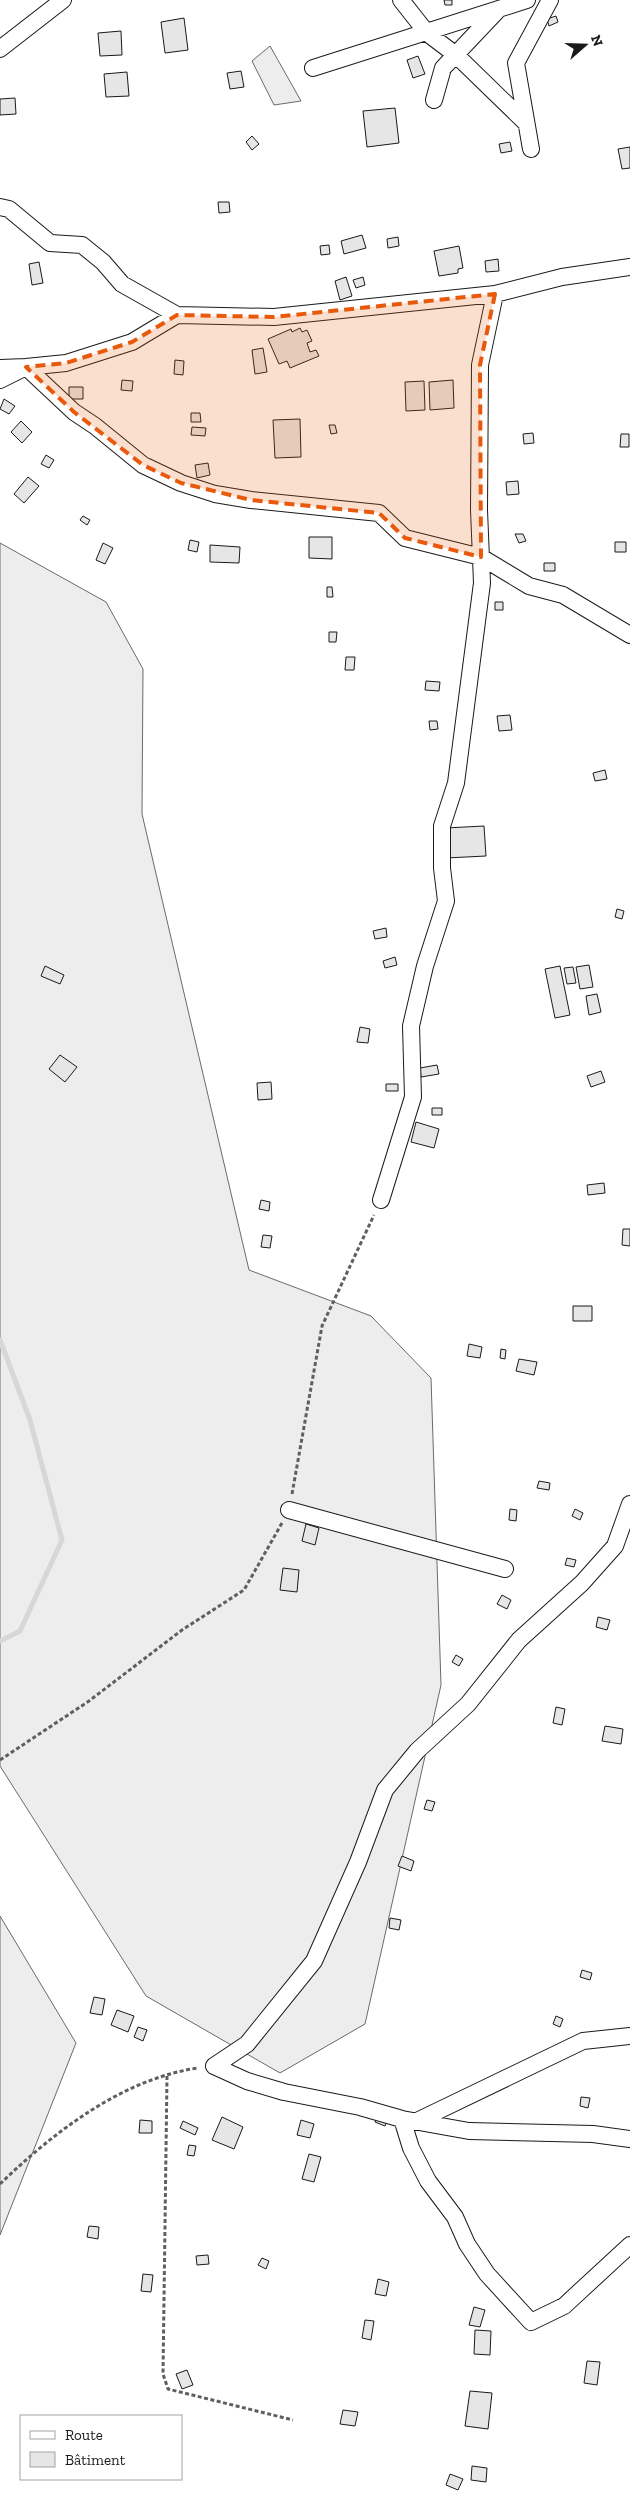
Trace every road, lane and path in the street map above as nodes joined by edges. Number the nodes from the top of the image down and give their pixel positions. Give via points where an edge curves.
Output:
1 (62, 0) edge
2 (401, 0) edge
3 (527, 0) edge
4 (550, 0) edge
5 (498, 10) junction
6 (427, 33) junction
7 (0, 49) edge
8 (456, 55) junction
9 (313, 68) dead end
10 (434, 100) dead end
11 (526, 122) junction
12 (531, 149) dead end
13 (0, 207) edge
14 (630, 267) edge
15 (495, 294) junction
16 (177, 315) junction
17 (26, 367) junction
18 (0, 368) edge
19 (0, 380) edge
20 (481, 557) junction
21 (630, 635) edge
22 (381, 1200) joint
23 (630, 1504) edge
24 (289, 1510) junction
25 (505, 1569) dead end
26 (0, 1760) edge
27 (630, 2036) edge
28 (214, 2066) junction
29 (168, 2076) junction
30 (402, 2119) junction
31 (419, 2120) junction
32 (630, 2139) edge
33 (0, 2184) edge
34 (630, 2245) edge
35 (293, 2420) dead end

1 - 7 street
2 - 6 street
3 - 5 street
4 - 11 street via 516,63
5 - 6 street
5 - 8 street
6 - 8 street
6 - 9 street
8 - 10 street via 444,68
8 - 11 street
11 - 12 street
13 - 16 street via 9,209 50,243 82,245 122,284
14 - 15 street via 562,277
15 - 16 street via 274,317
15 - 20 street via 480,365
16 - 17 street via 132,342 66,363
17 - 18 street
17 - 19 street
17 - 20 street via 74,412 142,465 181,483 215,494 251,500 379,513 405,538
20 - 21 street via 529,586 563,595
20 - 22 street via 482,583 464,728 456,783 442,826 446,902 425,966 411,1026 412,1097
22 - 24 path via 322,1326
23 - 28 street via 615,1546 582,1583 520,1640 468,1704 416,1751 385,1790 358,1862 314,1962 247,2044
24 - 25 street
24 - 26 path via 244,1590 182,1630 89,1701
27 - 31 street via 583,2041
28 - 29 path via 183,2070
28 - 30 street via 247,2081 284,2092
29 - 33 path via 134,2088 86,2114 28,2157
29 - 35 path via 162,2374 168,2389
30 - 31 street
30 - 34 street via 411,2148 428,2180 455,2217 467,2244 487,2274 531,2322 564,2306
31 - 32 street via 469,2130 593,2134

